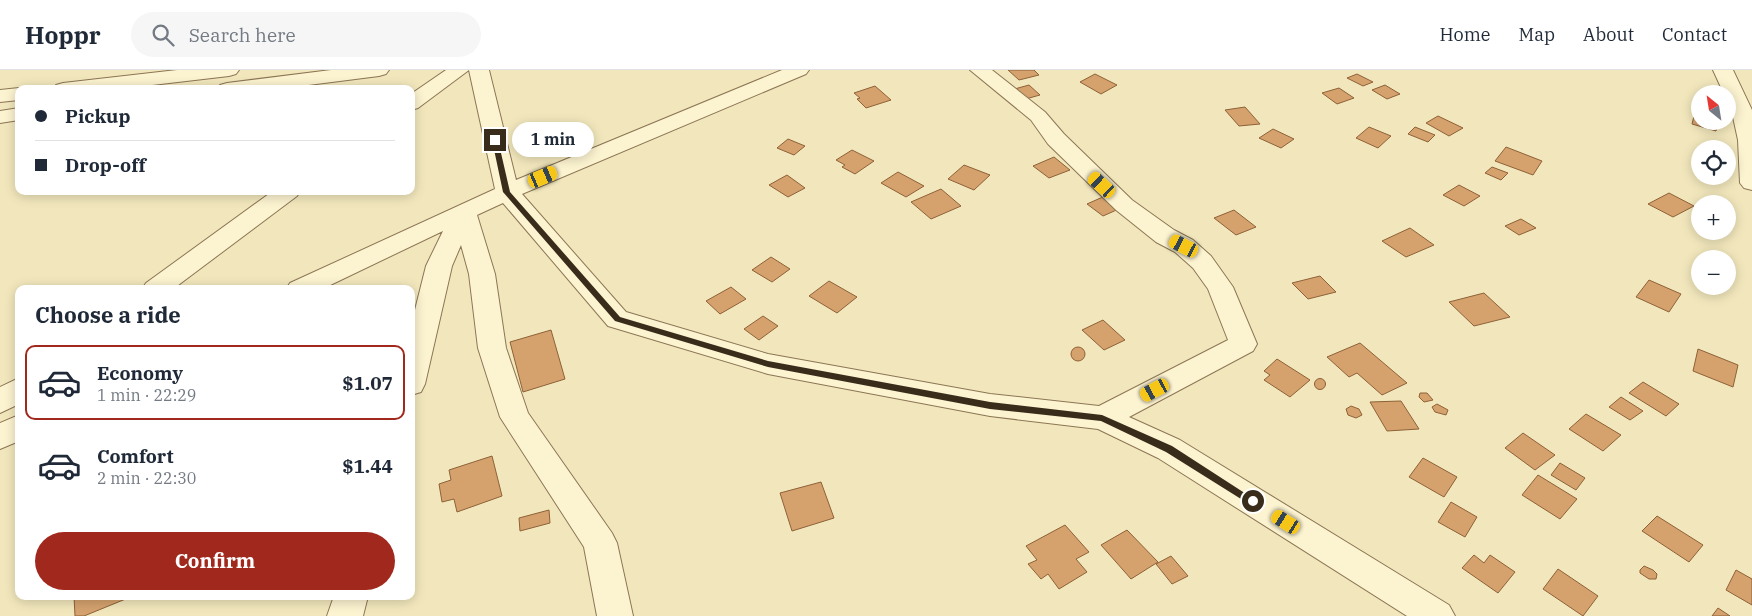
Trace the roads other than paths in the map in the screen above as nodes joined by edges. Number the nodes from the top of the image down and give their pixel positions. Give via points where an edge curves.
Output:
1 (229, 70) edge
2 (379, 70) edge
3 (459, 70) edge
4 (479, 70) edge
5 (799, 70) edge
6 (980, 70) edge
7 (1723, 70) edge
8 (98, 85) edge
9 (259, 85) edge
10 (15, 94) edge
11 (0, 96) edge
12 (415, 101) edge
13 (15, 115) edge
14 (0, 117) edge
15 (1752, 183) edge
16 (507, 192) junction
17 (284, 195) edge
18 (464, 212) junction
19 (160, 285) edge
20 (308, 285) edge
21 (415, 367) edge
22 (15, 392) edge
23 (0, 402) edge
24 (1102, 418) junction
25 (15, 428) edge
26 (0, 437) edge
27 (350, 600) edge
28 (345, 616) edge
29 (615, 616) edge
30 (1437, 616) edge

1 - 8 street
2 - 9 street
3 - 12 street
4 - 16 street
5 - 16 street
6 - 24 street via 1038,116 1056,139 1124,205 1202,262 1220,287 1243,344
7 - 15 street via 1744,113
10 - 11 street
13 - 14 street
16 - 18 street
16 - 24 street via 618,319 768,364 990,405
17 - 19 street
18 - 20 street
18 - 21 street via 439,266
18 - 29 street via 482,274 492,348 515,417 600,544
22 - 23 street
24 - 30 street via 1169,449
25 - 26 street
27 - 28 street

